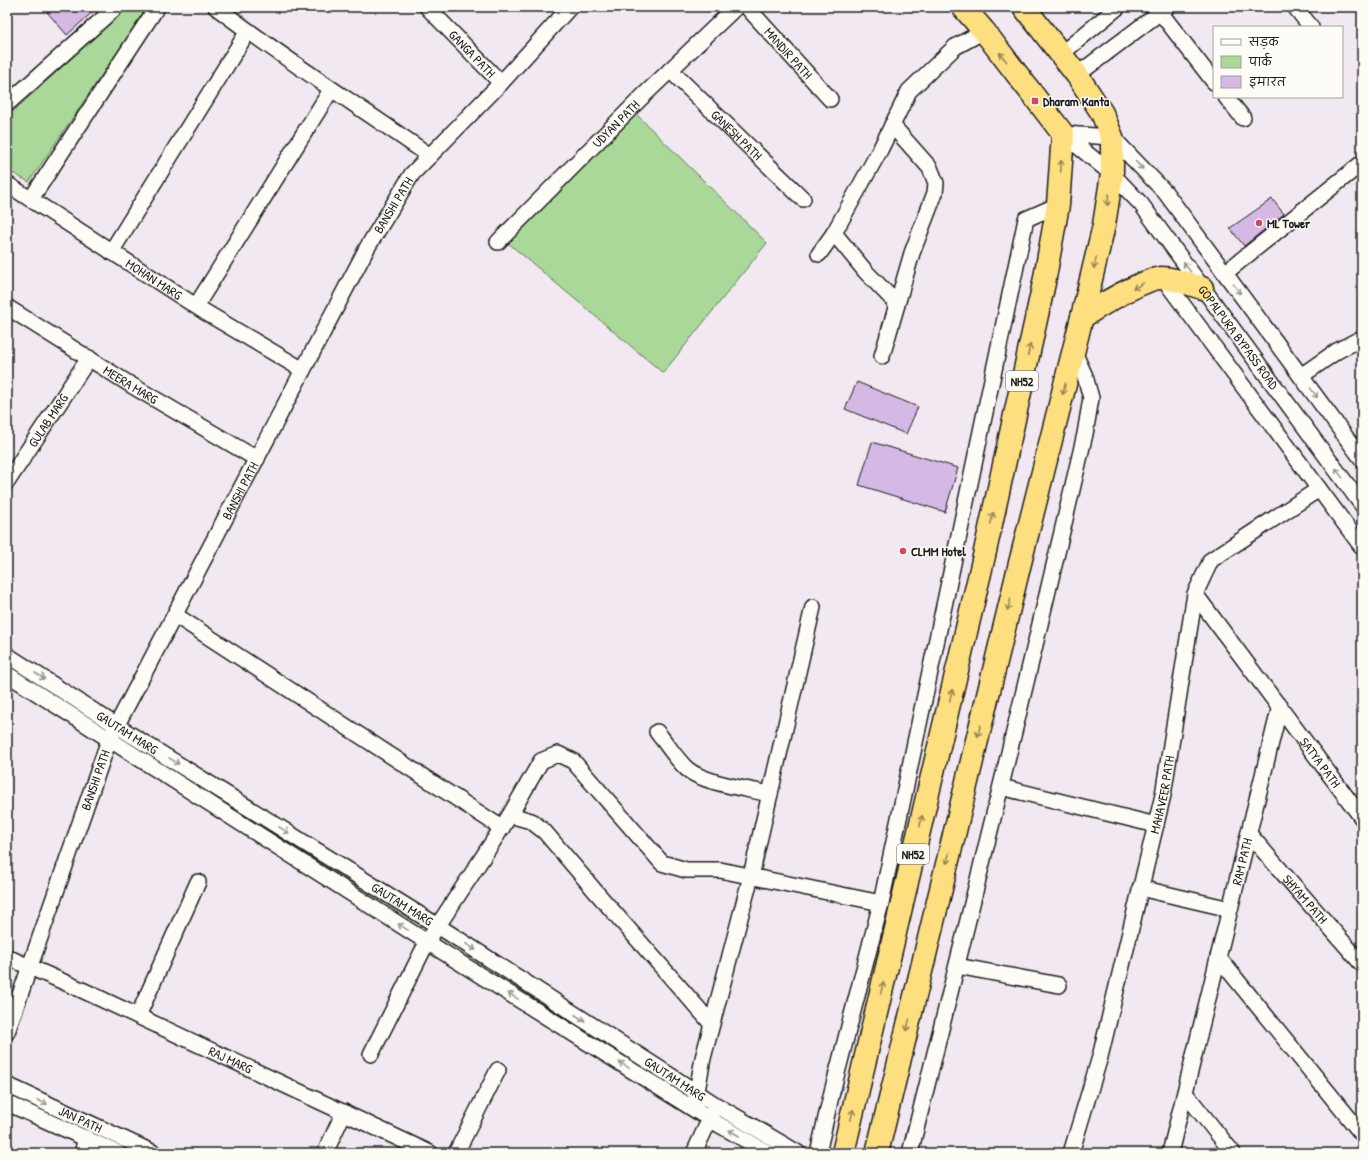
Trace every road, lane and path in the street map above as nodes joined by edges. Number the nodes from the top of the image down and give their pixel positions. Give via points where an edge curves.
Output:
1 (116, 7) edge
2 (157, 7) edge
3 (216, 7) edge
4 (427, 7) edge
5 (570, 7) edge
6 (736, 7) edge
7 (747, 7) edge
8 (963, 7) edge
9 (1024, 7) edge
10 (1118, 7) edge
11 (1295, 7) edge
12 (1164, 10) edge
13 (1310, 26) edge
14 (248, 31) junction
15 (984, 32) junction
16 (1061, 54) junction
17 (670, 70) junction
18 (1077, 75) junction
19 (1213, 81) edge
20 (501, 83) junction
21 (332, 90) junction
22 (1227, 98) edge
23 (830, 99) dead end
24 (7, 104) edge
25 (1243, 118) dead end
26 (892, 125) junction
27 (1063, 134) junction
28 (1112, 137) junction
29 (430, 156) junction
30 (1362, 163) edge
31 (1112, 174) junction
32 (7, 184) edge
33 (31, 199) junction
34 (803, 199) dead end
35 (1058, 205) junction
36 (834, 233) junction
37 (498, 242) dead end
38 (111, 252) junction
39 (819, 254) dead end
40 (1225, 272) junction
41 (1163, 278) junction
42 (1202, 288) junction
43 (897, 304) junction
44 (196, 306) junction
45 (7, 307) edge
46 (1082, 317) junction
47 (1362, 338) edge
48 (1074, 352) junction
49 (882, 356) dead end
50 (89, 358) junction
51 (303, 370) junction
52 (1301, 376) junction
53 (256, 459) junction
54 (1362, 459) edge
55 (7, 482) edge
56 (1318, 488) junction
57 (1362, 504) edge
58 (1362, 547) edge
59 (1194, 594) junction
60 (813, 607) dead end
61 (174, 615) junction
62 (7, 655) edge
63 (7, 674) edge
64 (1280, 706) junction
65 (117, 726) junction
66 (657, 732) dead end
67 (109, 740) junction
68 (1001, 787) junction
69 (770, 794) junction
70 (1362, 818) edge
71 (506, 821) junction
72 (1156, 825) junction
73 (1249, 834) junction
74 (751, 876) junction
75 (198, 882) dead end
76 (1140, 888) junction
77 (881, 903) junction
78 (1230, 909) junction
79 (438, 926) junction
80 (427, 942) junction
81 (1218, 956) junction
82 (7, 957) edge
83 (1362, 964) edge
84 (957, 966) junction
85 (30, 968) junction
86 (1059, 984) dead end
87 (138, 1016) junction
88 (711, 1023) junction
89 (7, 1032) edge
90 (371, 1054) dead end
91 (498, 1070) dead end
92 (7, 1085) edge
93 (697, 1093) junction
94 (1185, 1093) junction
95 (7, 1103) edge
96 (716, 1105) junction
97 (693, 1108) junction
98 (344, 1112) junction
99 (711, 1120) junction
100 (1362, 1134) edge
101 (86, 1138) junction
102 (82, 1153) edge
103 (118, 1153) edge
104 (154, 1153) edge
105 (326, 1153) edge
106 (430, 1153) edge
107 (456, 1153) edge
108 (694, 1153) edge
109 (768, 1153) edge
110 (798, 1153) edge
111 (818, 1153) edge
112 (843, 1153) edge
113 (877, 1153) edge
114 (910, 1153) edge
115 (1072, 1153) edge
116 (1170, 1153) edge
117 (1233, 1153) edge

1 - 24 street
2 - 33 street
3 - 14 street
4 - 20 street, GANGA PATH
5 - 20 street, BANSHI PATH
6 - 17 street, UDYAN PATH
7 - 23 street, MANDIR PATH
8 - 15 highway
9 - 16 highway, NH52
10 - 16 street
11 - 13 street
12 - 18 street
12 - 19 street
14 - 21 street
14 - 38 street
15 - 26 street via 955,47 909,91
27 -> 15 highway
16 - 18 highway, NH52
17 - 34 street, GANESH PATH
17 - 37 street, UDYAN PATH
18 - 28 highway, NH52 via 1102,114
20 - 29 street, BANSHI PATH
21 - 29 street
21 - 44 street
22 - 25 street
26 - 36 street
26 - 43 street via 930,168 936,183 935,193 912,253
27 - 28 street
27 - 31 street, GOPALPURA BYPASS ROAD
35 -> 27 highway, NH52
28 - 31 highway, NH52
28 -> 40 street, GOPALPURA BYPASS ROAD via 1165,192
29 - 51 street, BANSHI PATH via 412,174 367,248
30 - 40 street
42 -> 31 street, GOPALPURA BYPASS ROAD via 1141,204
31 -> 46 highway, NH52 via 1104,225
32 - 33 street, MOHAN MARG
33 - 38 street, MOHAN MARG
35 - 77 street via 1026,218
112 -> 35 highway, NH52 via 986,548 1044,283
36 - 39 street
36 - 43 street
38 - 44 street, MOHAN MARG
40 -> 52 street, GOPALPURA BYPASS ROAD
41 - 42 highway
41 -> 46 highway via 1149,280
41 - 56 street
57 -> 42 street, GOPALPURA BYPASS ROAD
43 - 49 street
44 - 51 street, MOHAN MARG
45 - 50 street, MEERA MARG
46 - 48 highway, NH52
47 - 52 street via 1337,351
48 - 68 street via 1085,376 1091,398 1090,405
48 -> 113 highway, NH52 via 1019,567
50 - 53 street, MEERA MARG
50 - 55 street, GULAB MARG
51 - 53 street, BANSHI PATH
52 -> 54 street, GOPALPURA BYPASS ROAD
53 - 61 street, BANSHI PATH
56 - 58 street
56 - 59 street, MAHAVEER PATH via 1211,560
59 - 64 street
59 - 72 street, MAHAVEER PATH via 1163,795
60 - 69 street
61 - 65 street, BANSHI PATH
61 - 71 street
62 -> 65 street, GAUTAM MARG
63 - 67 street
64 - 70 street, SATYA PATH
64 - 73 street, RAM PATH
65 - 67 street, BANSHI PATH
65 -> 79 street, GAUTAM MARG
66 - 69 street via 686,768 696,776
80 -> 67 street
67 - 85 street, BANSHI PATH
68 - 72 street
68 - 84 street
69 - 74 street
71 - 74 street via 541,761 558,754 573,761 662,863 686,870 720,870
71 - 79 street
71 - 88 street via 531,821 544,831
72 - 76 street, MAHAVEER PATH
73 - 78 street, RAM PATH
73 - 83 street, SHYAM PATH
74 - 77 street
74 - 88 street
75 - 87 street
76 - 78 street
76 - 115 street, MAHAVEER PATH via 1100,1057
77 - 111 street
78 - 81 street, RAM PATH
79 - 80 street
79 -> 93 street, GAUTAM MARG
80 - 90 street
97 -> 80 street
81 - 94 street, RAM PATH
81 - 100 street
82 - 85 street, RAJ MARG
84 - 86 street
84 - 114 street
85 - 87 street, RAJ MARG
85 - 89 street, BANSHI PATH
87 - 98 street, RAJ MARG
88 - 93 street
91 - 107 street
92 -> 104 street, JAN PATH
93 - 96 street, GAUTAM MARG
93 - 97 street
94 - 116 street, RAM PATH
94 - 117 street
95 - 101 street, JAN PATH
96 - 99 street
96 - 110 street, GAUTAM MARG
97 - 99 street
98 - 105 street
98 - 106 street, RAJ MARG
99 - 108 street
109 -> 99 street
101 - 102 street
101 - 103 street, JAN PATH

